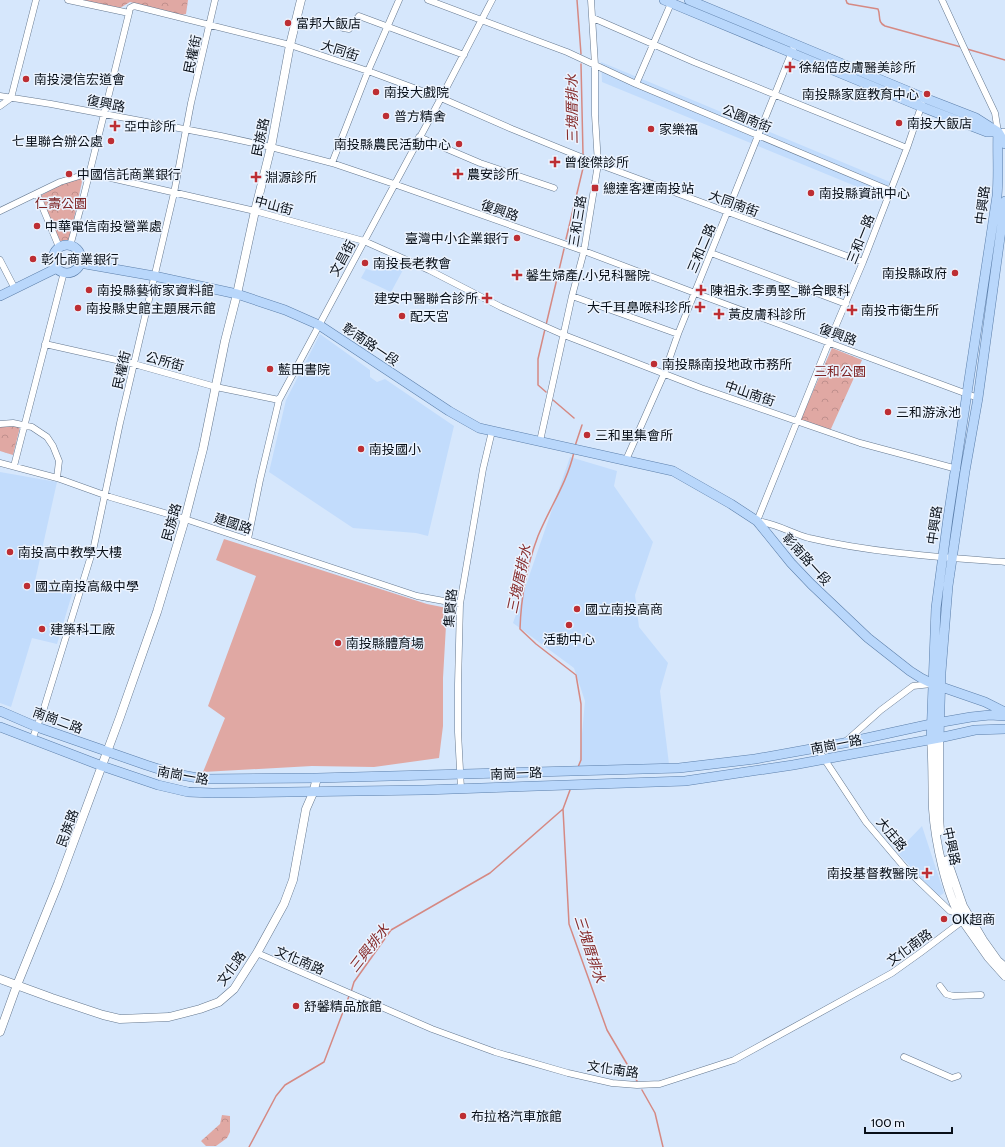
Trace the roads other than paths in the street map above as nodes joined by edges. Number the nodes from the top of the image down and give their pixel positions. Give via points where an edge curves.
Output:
1 (36, 0) edge
2 (68, 0) edge
3 (215, 0) edge
4 (302, 0) edge
5 (399, 0) edge
6 (428, 0) edge
7 (492, 0) edge
8 (591, 0) edge
9 (689, 0) edge
10 (942, 0) edge
11 (669, 1) edge
12 (129, 13) junction
13 (593, 18) junction
14 (482, 20) junction
15 (209, 24) junction
16 (387, 27) junction
17 (343, 28) dead end
18 (653, 44) junction
19 (796, 44) junction
20 (290, 45) junction
21 (792, 53) junction
22 (464, 56) junction
23 (595, 65) junction
24 (368, 71) junction
25 (879, 79) junction
26 (636, 84) junction
27 (876, 88) junction
28 (775, 93) junction
29 (0, 96) edge
30 (922, 97) junction
31 (11, 98) junction
32 (441, 98) junction
33 (0, 106) edge
34 (922, 107) junction
35 (103, 115) junction
36 (186, 130) junction
37 (1001, 132) edge
38 (758, 134) junction
39 (419, 137) junction
40 (1005, 144) edge
41 (271, 147) junction
42 (907, 148) junction
43 (332, 163) junction
44 (598, 164) junction
45 (89, 173) junction
46 (394, 184) junction
47 (554, 188) dead end
48 (891, 190) junction
49 (174, 193) junction
50 (37, 194) junction
51 (1001, 196) edge
52 (1005, 202) edge
53 (0, 211) edge
54 (255, 211) junction
55 (728, 212) junction
56 (364, 241) junction
57 (70, 246) junction
58 (59, 247) junction
59 (584, 251) junction
60 (711, 253) junction
61 (997, 259) edge
62 (0, 260) edge
63 (863, 262) junction
64 (80, 263) junction
65 (60, 270) junction
66 (154, 276) junction
67 (15, 289) junction
68 (694, 293) junction
69 (237, 294) junction
70 (0, 296) edge
71 (572, 296) junction
72 (846, 304) junction
73 (536, 322) joint
74 (318, 325) junction
75 (678, 334) junction
76 (564, 335) junction
77 (829, 342) junction
78 (45, 344) junction
79 (134, 364) junction
80 (664, 374) junction
81 (216, 387) junction
82 (968, 394) junction
83 (978, 398) junction
84 (279, 400) junction
85 (796, 422) junction
86 (0, 424) edge
87 (24, 426) junction
88 (492, 431) junction
89 (540, 441) junction
90 (626, 460) junction
91 (0, 463) edge
92 (14, 466) junction
93 (961, 470) junction
94 (57, 478) junction
95 (104, 495) junction
96 (185, 519) junction
97 (757, 521) junction
98 (248, 539) junction
99 (947, 558) junction
100 (1005, 562) edge
101 (460, 604) junction
102 (936, 685) junction
103 (0, 711) edge
104 (1005, 712) edge
105 (1005, 716) edge
106 (935, 724) junction
107 (0, 727) edge
108 (37, 727) junction
109 (1005, 729) edge
110 (935, 738) junction
111 (32, 740) junction
112 (844, 743) junction
113 (817, 748) junction
114 (107, 751) junction
115 (824, 759) junction
116 (102, 766) junction
117 (460, 774) junction
118 (317, 778) junction
119 (461, 789) junction
120 (313, 792) junction
121 (963, 917) junction
122 (257, 953) junction
123 (1005, 967) edge
124 (1005, 976) edge
125 (0, 979) edge
126 (17, 985) junction
127 (940, 986) dead end
128 (981, 995) dead end
129 (0, 1032) edge
130 (904, 1057) dead end
131 (958, 1076) dead end

1 - 31 street
2 - 12 street, 大同街
3 - 15 street, 民權街
4 - 20 main road, 民族路
5 - 16 street
6 - 14 street, 公園南街
7 - 14 street, 文昌街
8 - 13 street, 三和三路
9 - 19 main road
10 - 37 street via 996,113
11 - 18 street
11 - 21 main road
12 - 15 street, 大同街 via 130,8 134,6
12 - 35 street
13 - 18 street
13 - 23 street, 三和三路
14 - 22 street, 文昌街
14 - 23 street, 公園南街
15 - 20 street, 大同街
15 - 36 street, 民權街
16 - 17 street via 358,16 349,29
16 - 22 street
16 - 24 street
18 - 26 street
18 - 28 street
19 - 21 street, 三和二路
19 - 25 main road
20 - 24 street, 大同街
20 - 41 main road, 民族路
21 - 27 main road
21 - 28 street, 三和二路
22 - 32 street, 文昌街
23 - 26 street, 公園南街
23 - 44 street, 三和三路
24 - 32 street, 大同街
24 - 43 street
25 - 27 main road
25 - 30 main road
26 - 38 street, 公園南街
27 - 34 main road
28 - 38 street, 三和二路
28 - 42 street
29 - 31 street, 復興路
30 - 34 street, 三和一路
30 - 37 main road via 976,118
31 - 33 street
31 - 35 street, 復興路
32 - 39 street, 文昌街
32 - 44 street, 大同街
34 - 37 main road via 987,132
34 - 42 street, 三和一路
35 - 36 street, 復興路
35 - 45 street
36 - 41 street, 復興路
36 - 49 street, 民權街
37 - 40 main road
37 - 51 main road, 中興路 via 997,151
38 - 48 street, 公園南街
38 - 55 street, 三和二路
39 - 46 street, 文昌街
39 - 47 street via 480,163
41 - 43 street, 復興路
41 - 54 main road, 民族路
42 - 48 street, 三和一路
43 - 46 street, 復興路
44 - 55 street, 大同南街
44 - 59 street, 三和三路
45 - 49 street, 中山街
45 - 50 street via 60,182
45 - 57 street
46 - 56 street, 文昌街
46 - 59 street, 復興路
48 - 63 street, 三和一路
49 - 54 street, 中山街
49 - 66 street, 民權街
50 - 53 street
50 - 58 street
51 - 61 main road, 中興路
52 - 61 main road, 中興路
54 - 56 street, 中山街
54 - 69 main road, 民族路
55 - 60 street, 三和二路
55 - 63 street, 大同南街
56 - 73 street, 中山街
56 - 74 street, 文昌街
57 - 58 main road
57 - 64 main road via 79,253
58 - 65 main road via 53,259
59 - 68 street, 復興路
59 - 71 street, 三和三路
60 - 68 street, 三和二路
60 - 72 street
61 - 82 main road, 中興路
61 - 83 main road, 中興路
62 - 67 street
63 - 72 street, 三和一路
64 - 65 main road via 72,271
64 - 66 main road, 彰南路一段
65 - 67 main road
65 - 78 street
66 - 69 main road, 彰南路一段
66 - 79 street, 民權街
67 - 70 main road
68 - 75 street, 三和二路
68 - 77 street, 復興路
69 - 74 main road, 彰南路一段 via 285,310
69 - 81 main road, 民族路
71 - 75 street
71 - 76 street, 三和三路
72 - 77 street, 三和一路
73 - 76 street, 中山南街
74 - 84 street, 文昌街
74 - 88 main road, 彰南路一段 via 449,411 474,425
75 - 80 street, 三和二路
76 - 80 street, 中山南街
76 - 89 street, 三和三路
77 - 82 street, 復興路
77 - 85 street, 三和一路
78 - 79 street, 公所街
78 - 87 street
79 - 81 street, 公所街
79 - 95 street, 民權街
80 - 85 street, 中山南街
80 - 90 street, 三和二路
81 - 84 street, 公所街
81 - 96 main road, 民族路
82 - 83 street, 復興路
82 - 93 main road, 中興路
83 - 93 main road, 中興路
84 - 98 street, 文昌街
85 - 93 street, 中山南街 via 860,443
85 - 97 street, 三和一路
86 - 87 street
87 - 92 street
87 - 94 street via 40,431 53,446 59,461
88 - 89 main road, 彰南路一段
88 - 101 street, 集賢路
89 - 90 main road, 彰南路一段
90 - 97 main road, 彰南路一段 via 673,472 725,500
91 - 92 street, 建國路
92 - 94 street, 建國路
93 - 99 main road, 中興路
94 - 95 street, 建國路
95 - 96 street, 建國路
95 - 108 street, 民權街 via 94,546
96 - 98 street, 建國路
96 - 114 main road, 民族路 via 157,612
97 - 99 street via 771,523 808,537 866,548
97 - 102 main road, 彰南路一段 via 801,573 862,633 910,671
98 - 101 street, 建國路 via 417,596
99 - 100 street
99 - 102 main road, 中興路 via 936,608
101 - 117 street, 集賢路
102 - 104 main road, 彰南路一段 via 985,702
102 - 106 main road, 中興路
102 - 112 street via 913,686
103 - 108 main road, 南崗二路
105 - 106 main road via 971,717
106 - 110 main road, 中興路
106 - 112 main road, 南崗一路
107 - 111 main road, 南崗二路
108 - 111 street, 民權街
108 - 114 main road, 南崗二路
109 - 110 main road via 974,730
110 - 115 main road, 南崗一路
110 - 121 main road, 中興路 via 940,826 945,854 963,906
110 - 121 main road, 中興路 via 934,824 947,880
111 - 116 main road, 南崗二路
112 - 113 main road, 南崗一路
113 - 115 street, 大庄路
113 - 117 main road, 南崗一路 via 748,761 679,768
114 - 116 main road, 民族路
114 - 118 main road, 南崗一路 via 171,773 202,779
115 - 119 main road, 南崗一路 via 685,780
115 - 121 street, 大庄路 via 866,822 905,868 950,911
116 - 120 main road, 南崗一路 via 188,792
116 - 126 main road, 民族路
117 - 118 main road, 南崗一路
117 - 119 street, 集賢路
118 - 120 main road, 文化路
119 - 120 main road, 南崗一路
120 - 122 main road, 文化路 via 306,809 293,880 284,904
121 - 122 street, 文化南路 via 920,953 886,976 734,1060 660,1084 612,1083 494,1052 432,1029
121 - 123 main road, 大庄路
121 - 124 main road, 大庄路 via 988,957
122 - 126 main road, 文化路 via 234,989 219,1002 169,1017 112,1017
125 - 126 main road, 文化路
126 - 129 main road, 民族路
127 - 128 street via 946,994 953,996
130 - 131 street via 952,1078

